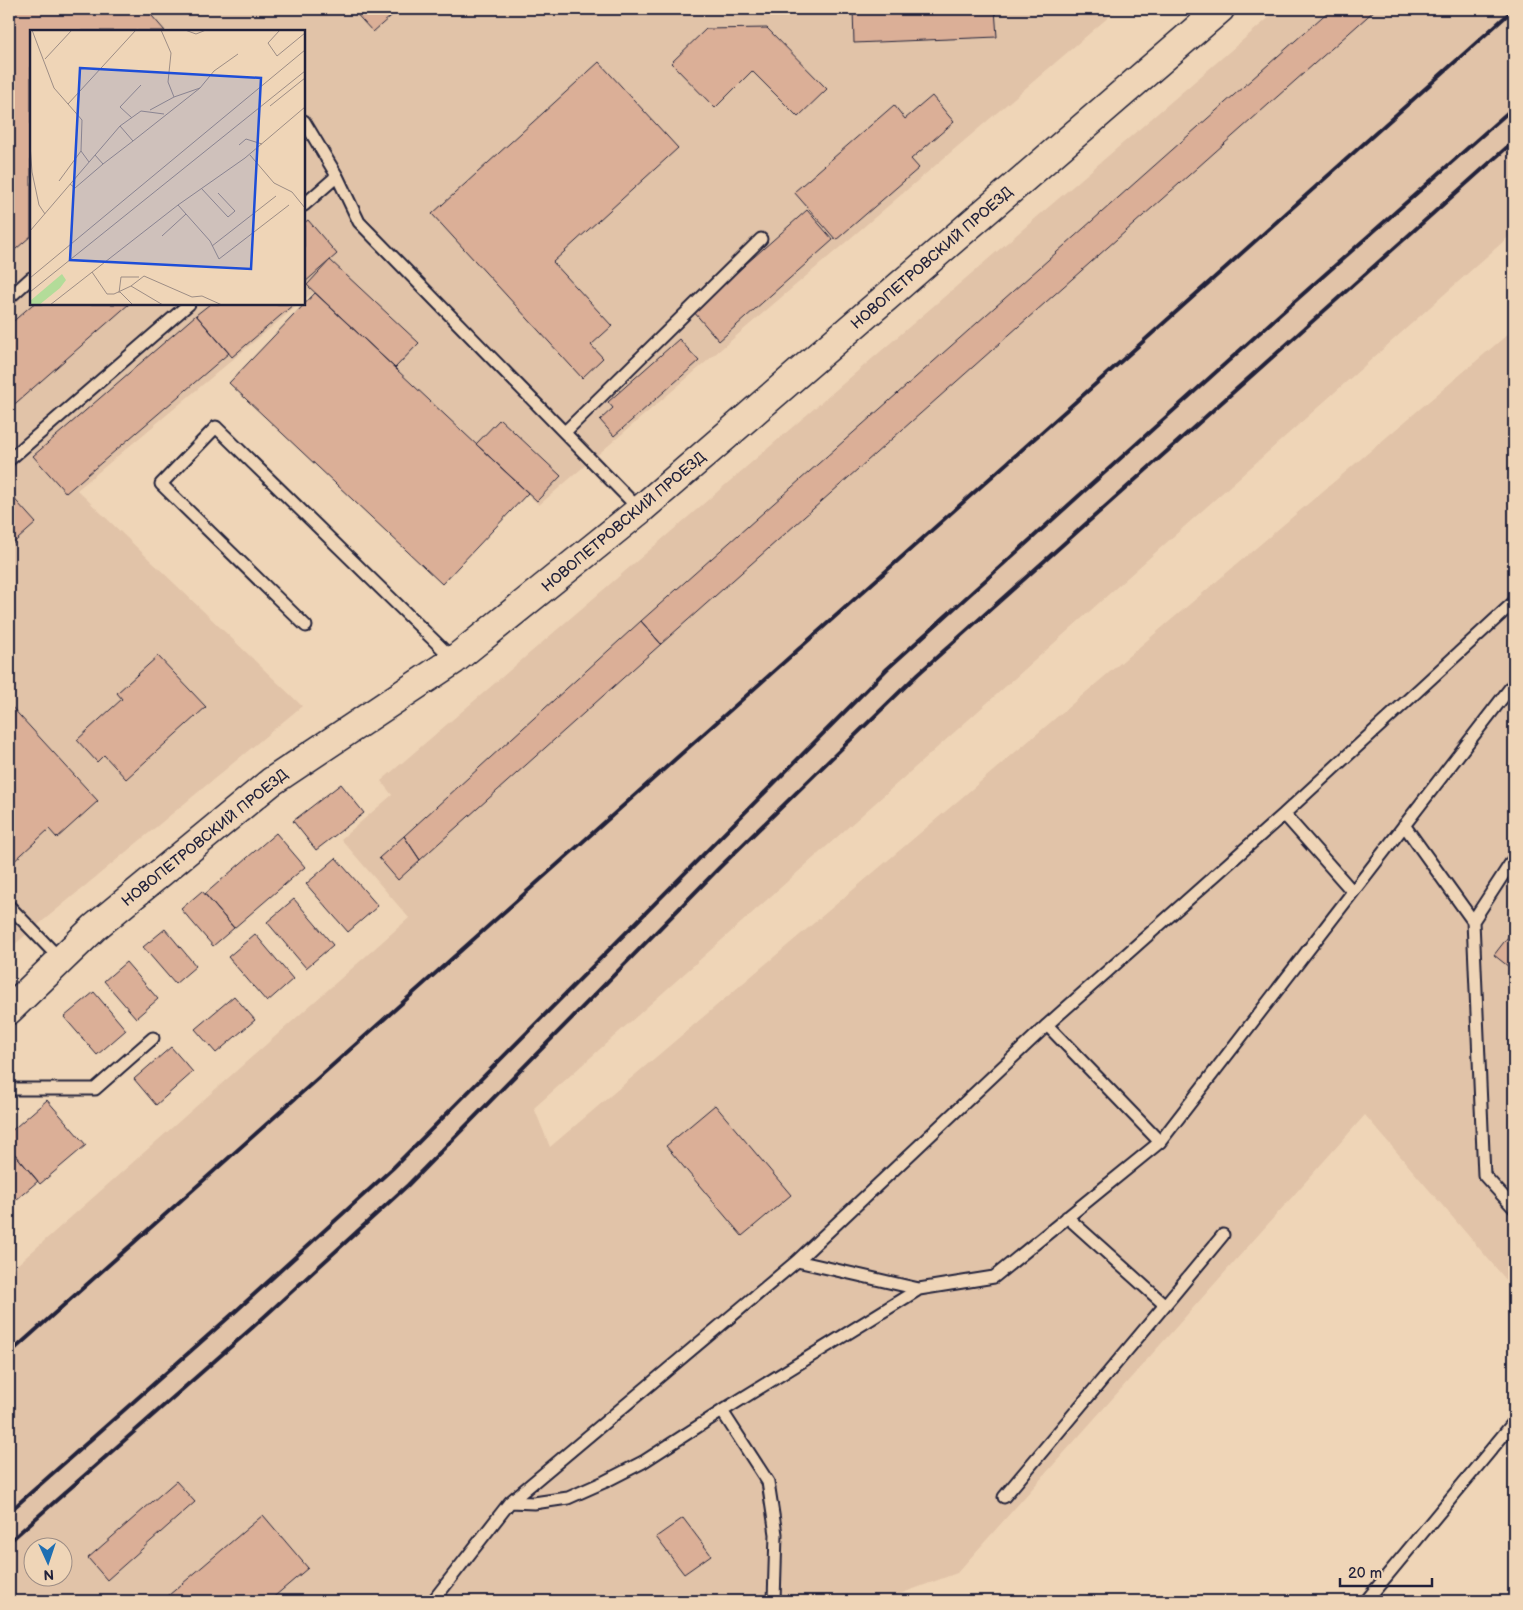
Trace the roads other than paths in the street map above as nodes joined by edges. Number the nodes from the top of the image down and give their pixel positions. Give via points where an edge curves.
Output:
1 (1220, 9) edge
2 (305, 123) edge
3 (336, 176) junction
4 (305, 204) edge
5 (761, 240) dead end
6 (30, 279) edge
7 (9, 298) edge
8 (188, 305) edge
9 (565, 432) junction
10 (9, 460) edge
11 (640, 510) junction
12 (1514, 602) edge
13 (306, 626) dead end
14 (454, 660) junction
15 (1514, 682) edge
16 (1284, 814) junction
17 (1404, 825) junction
18 (1514, 858) edge
19 (1353, 892) junction
20 (9, 906) edge
21 (1473, 921) junction
22 (61, 960) junction
23 (9, 1010) edge
24 (1047, 1024) junction
25 (153, 1038) dead end
26 (9, 1089) edge
27 (1160, 1142) junction
28 (1514, 1208) edge
29 (1067, 1217) junction
30 (1223, 1235) dead end
31 (797, 1261) junction
32 (919, 1289) junction
33 (1165, 1305) junction
34 (722, 1411) junction
35 (1514, 1422) edge
36 (1004, 1497) dead end
37 (510, 1502) junction
38 (433, 1601) edge
39 (774, 1601) edge
40 (1366, 1601) edge

1 - 11 street, НОВОПЕТРОВСКИЙ ПРОЕЗД
2 - 3 lane
3 - 4 lane
3 - 9 lane via 359,222
5 - 9 lane
6 - 7 lane
8 - 10 lane
9 - 11 lane
11 - 14 street, НОВОПЕТРОВСКИЙ ПРОЕЗД
12 - 16 lane
13 - 14 lane via 160,484 216,427
14 - 22 street, НОВОПЕТРОВСКИЙ ПРОЕЗД via 272,782 95,927
15 - 17 lane
16 - 19 lane
16 - 24 lane
17 - 19 lane
17 - 21 lane
18 - 21 lane
19 - 27 lane
20 - 22 lane
21 - 28 lane via 1484,1175
22 - 23 street, НОВОПЕТРОВСКИЙ ПРОЕЗД
24 - 27 lane
24 - 31 lane
25 - 26 lane via 96,1089
27 - 29 lane
29 - 32 lane via 994,1276
29 - 33 lane
30 - 33 lane
31 - 32 lane
31 - 37 lane
32 - 34 lane
33 - 36 lane
34 - 37 lane via 643,1462 568,1498 534,1503
34 - 39 lane via 768,1482 776,1534
35 - 40 lane
37 - 38 lane

